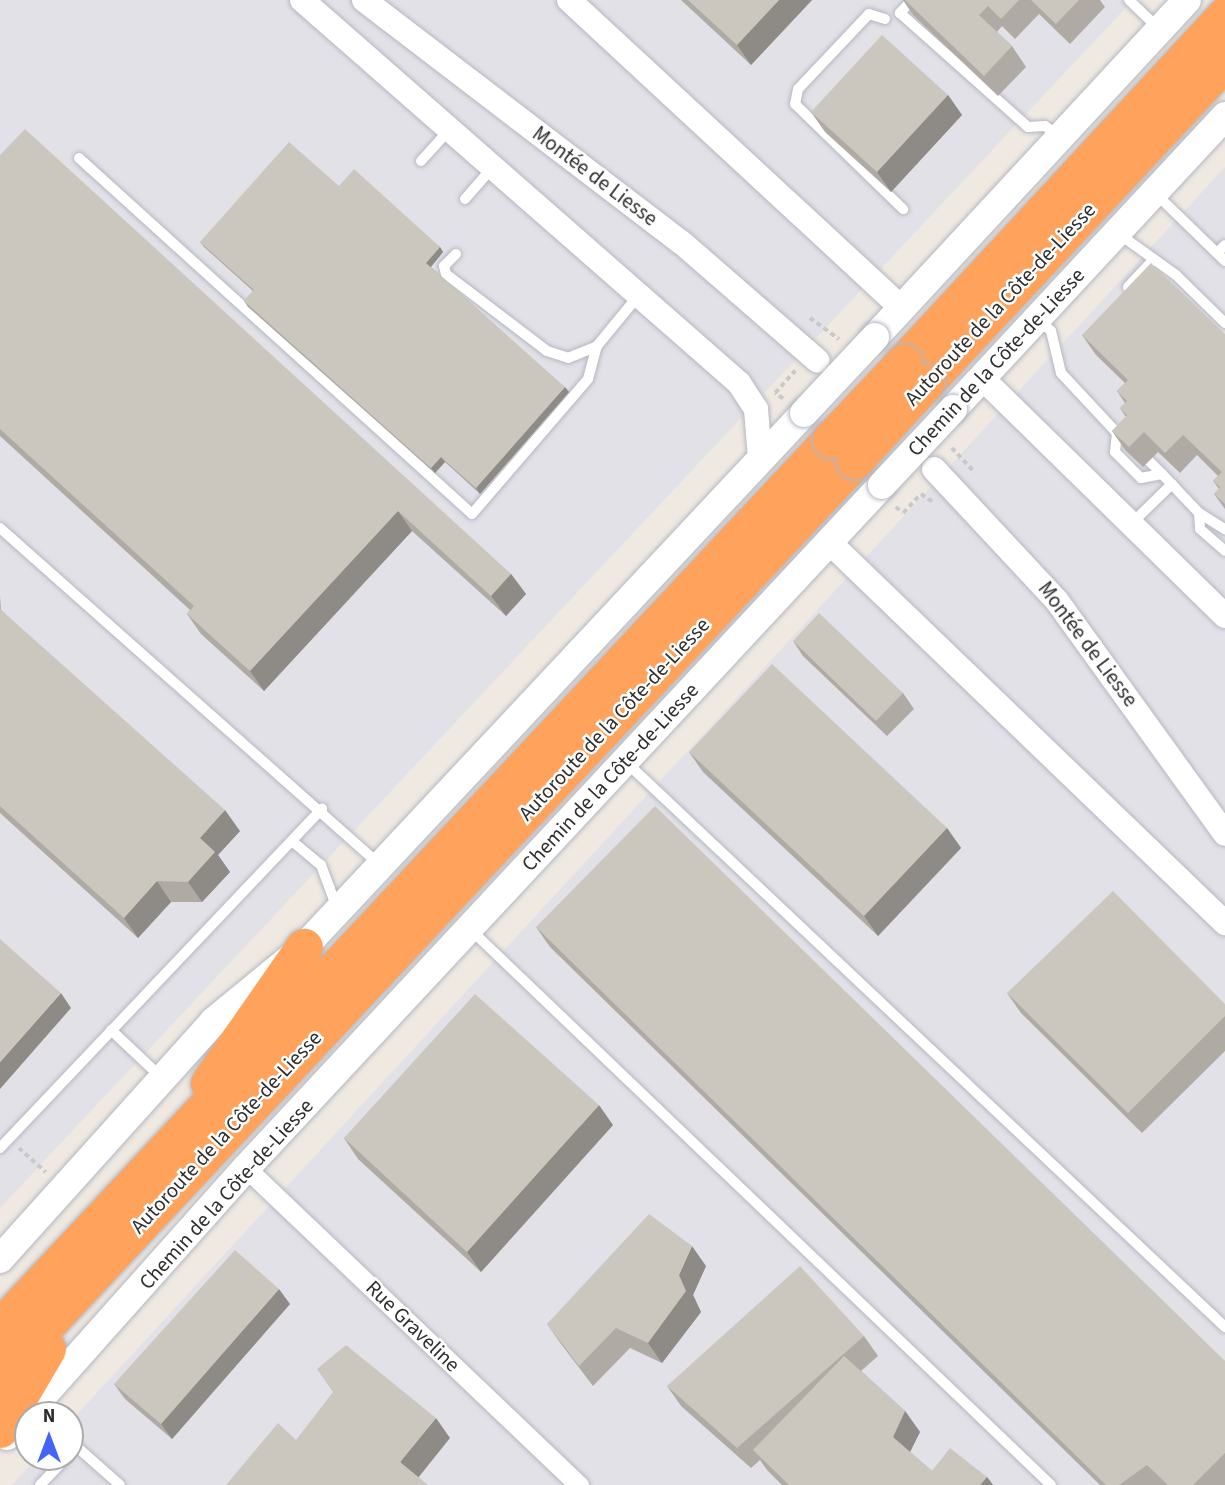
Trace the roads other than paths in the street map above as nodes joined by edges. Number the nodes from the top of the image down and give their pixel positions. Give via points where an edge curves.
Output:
1 (302, 0) edge
2 (569, 0) edge
3 (592, 0) edge
4 (912, 0) edge
5 (1129, 0) edge
6 (1186, 0) edge
7 (366, 1) edge
8 (1225, 15) edge
9 (885, 19) dead end
10 (1159, 30) junction
11 (1225, 61) edge
12 (653, 75) junction
13 (1225, 116) edge
14 (449, 130) junction
15 (1059, 137) junction
16 (79, 158) dead end
17 (421, 160) dead end
18 (492, 167) junction
19 (1154, 192) junction
20 (465, 199) dead end
21 (903, 209) dead end
22 (1117, 232) junction
23 (1222, 253) edge
24 (456, 254) dead end
25 (1153, 260) junction
26 (1128, 287) edge
27 (639, 295) junction
28 (901, 307) junction
29 (1037, 318) junction
30 (1225, 323) edge
31 (597, 346) junction
32 (818, 361) dead end
33 (914, 373) junction
34 (982, 378) junction
35 (1117, 433) junction
36 (1132, 446) edge
37 (843, 450) junction
38 (760, 459) junction
39 (1149, 461) edge
40 (934, 469) dead end
41 (1162, 474) junction
42 (1172, 484) junction
43 (1199, 513) junction
44 (1131, 524) junction
45 (0, 528) edge
46 (1225, 529) edge
47 (829, 542) junction
48 (1225, 551) edge
49 (1225, 616) edge
50 (625, 761) junction
51 (322, 809) junction
52 (1225, 834) edge
53 (292, 841) junction
54 (380, 865) junction
55 (338, 911) junction
56 (1225, 923) edge
57 (469, 929) junction
58 (303, 947) junction
59 (111, 1030) junction
60 (163, 1079) junction
61 (180, 1136) junction
62 (0, 1148) edge
63 (246, 1168) junction
64 (0, 1259) edge
65 (107, 1259) junction
66 (0, 1327) edge
67 (1225, 1327) edge
68 (0, 1374) edge
69 (45, 1401) edge
70 (0, 1429) edge
71 (14, 1431) edge
72 (0, 1443) edge
73 (84, 1459) edge
74 (52, 1471) edge
75 (40, 1485) edge
76 (120, 1485) edge
77 (579, 1485) edge
78 (1051, 1485) edge

1 - 14 street
2 - 12 street
3 - 12 street
4 - 15 lane via 900,13 1028,127 1045,126
5 - 10 lane
6 - 10 main road
7 - 32 street, Montée de Liesse via 681,242
8 - 33 highway, Autoroute de la Côte-de-Liesse
9 - 21 lane via 869,14 798,89 795,104
10 - 15 main road
11 - 33 highway, Autoroute de la Côte-de-Liesse
12 - 28 street
13 - 19 main road, Chemin de la Côte-de-Liesse
14 - 17 lane
14 - 18 street
15 - 28 main road
16 - 31 lane via 472,514 588,379
18 - 20 lane
18 - 27 street
19 - 22 main road, Chemin de la Côte-de-Liesse
19 - 23 lane
22 - 25 lane
22 - 29 main road, Chemin de la Côte-de-Liesse
24 - 31 lane via 444,266 446,274 547,351 568,358
25 - 26 lane
25 - 30 lane
27 - 31 lane
27 - 38 street via 750,397
28 - 38 main road, bridge
29 - 34 main road, Chemin de la Côte-de-Liesse
29 - 35 lane via 1051,331 1061,373
33 - 37 highway, Autoroute de la Côte-de-Liesse, bridge
34 - 44 street
34 - 47 main road, Chemin de la Côte-de-Liesse, bridge via 887,494
35 - 36 lane
35 - 41 lane via 1115,452 1142,478
37 - 61 highway, Autoroute de la Côte-de-Liesse
37 - 65 highway, Autoroute de la Côte-de-Liesse
38 - 54 main road
39 - 41 lane
40 - 52 street, Montée de Liesse via 1057,601
41 - 42 lane
42 - 43 lane
42 - 44 lane
43 - 46 lane
43 - 48 lane via 1200,529
44 - 49 street
45 - 51 lane
47 - 50 main road, Chemin de la Côte-de-Liesse
47 - 56 street
50 - 57 main road, Chemin de la Côte-de-Liesse
50 - 67 lane
51 - 53 lane
51 - 54 lane
53 - 55 lane via 321,865
53 - 59 lane
54 - 55 main road
55 - 58 main road
57 - 63 main road, Chemin de la Côte-de-Liesse
57 - 78 lane
58 - 60 main road via 214,1021
58 - 61 highway via 234,1039
59 - 60 lane
59 - 62 lane
60 - 64 main road
61 - 66 highway, Autoroute de la Côte-de-Liesse
63 - 69 main road, Chemin de la Côte-de-Liesse
63 - 77 street, Rue Graveline
65 - 68 highway, Autoroute de la Côte-de-Liesse
65 - 70 highway
71 - 72 main road, Chemin de la Côte-de-Liesse
73 - 76 lane
74 - 75 lane

